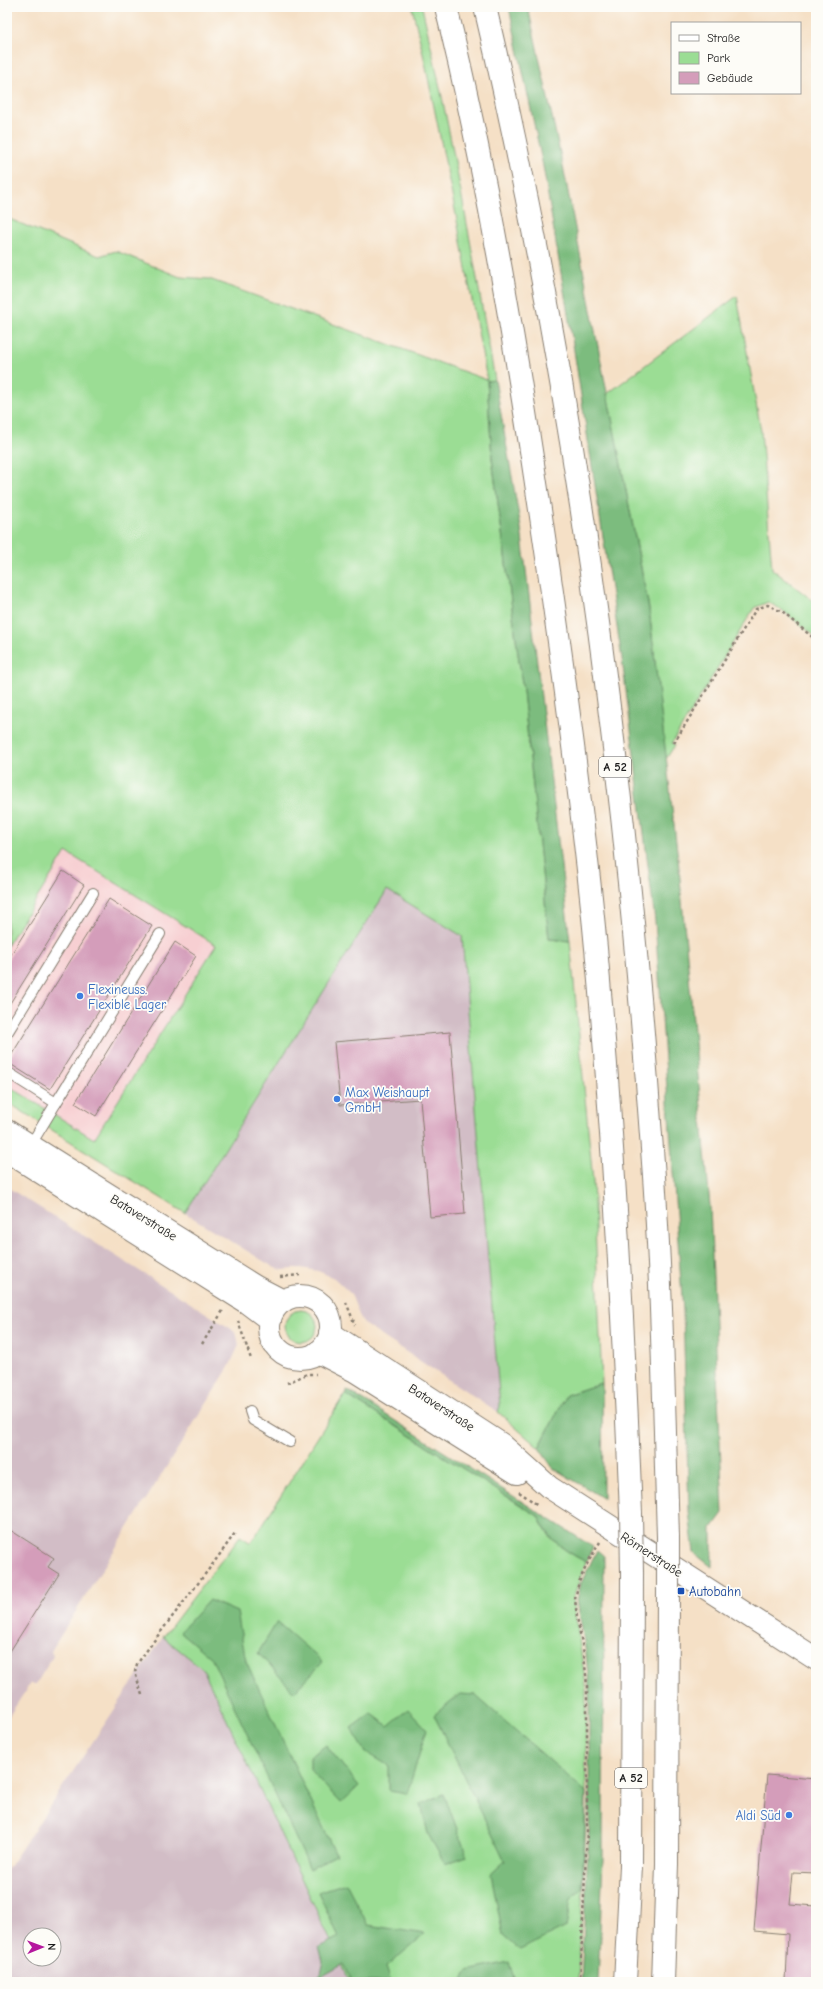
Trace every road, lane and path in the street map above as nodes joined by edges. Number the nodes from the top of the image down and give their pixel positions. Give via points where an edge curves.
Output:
1 (446, 7) edge
2 (486, 7) edge
3 (816, 640) edge
4 (674, 743) dead end
5 (93, 892) dead end
6 (160, 934) dead end
7 (7, 1034) edge
8 (7, 1072) edge
9 (56, 1103) junction
10 (7, 1131) edge
11 (30, 1146) junction
12 (7, 1151) edge
13 (283, 1301) junction
14 (224, 1309) dead end
15 (270, 1320) junction
16 (330, 1333) junction
17 (202, 1344) dead end
18 (318, 1352) junction
19 (250, 1411) dead end
20 (290, 1442) dead end
21 (549, 1487) junction
22 (609, 1526) junction
23 (235, 1533) dead end
24 (816, 1659) edge
25 (142, 1695) dead end
26 (580, 1982) edge
27 (625, 1982) edge
28 (663, 1982) edge

1 - 27 main road, A 52, bridge via 516,348 563,665 594,926 612,1148 631,1514 631,1866
2 - 28 main road, A 52, bridge via 521,167 555,344 603,659 632,923 652,1150 668,1537 667,1864
3 - 4 path via 775,608 768,605 756,609
5 - 7 lane
6 - 9 lane
8 - 9 lane
9 - 11 lane
10 - 11 main road, Bataverstraße
11 - 13 main road, Bataverstraße via 249,1283
12 - 15 main road, Bataverstraße via 246,1302
13 - 15 main road via 274,1310
13 - 16 main road via 294,1297 316,1300 325,1309 330,1320
14 - 17 path
15 - 18 main road via 270,1333 274,1344 282,1352 291,1357 305,1358
16 - 18 main road via 326,1344
16 - 21 main road, Bataverstraße via 501,1444
18 - 21 main road, Bataverstraße via 355,1371 523,1477
19 - 20 lane via 253,1420
21 - 22 main road, Bataverstraße
22 - 24 main road, Römerstraße
22 - 26 path via 588,1562 575,1599 587,1686 587,1831
23 - 25 path via 137,1664 135,1672

